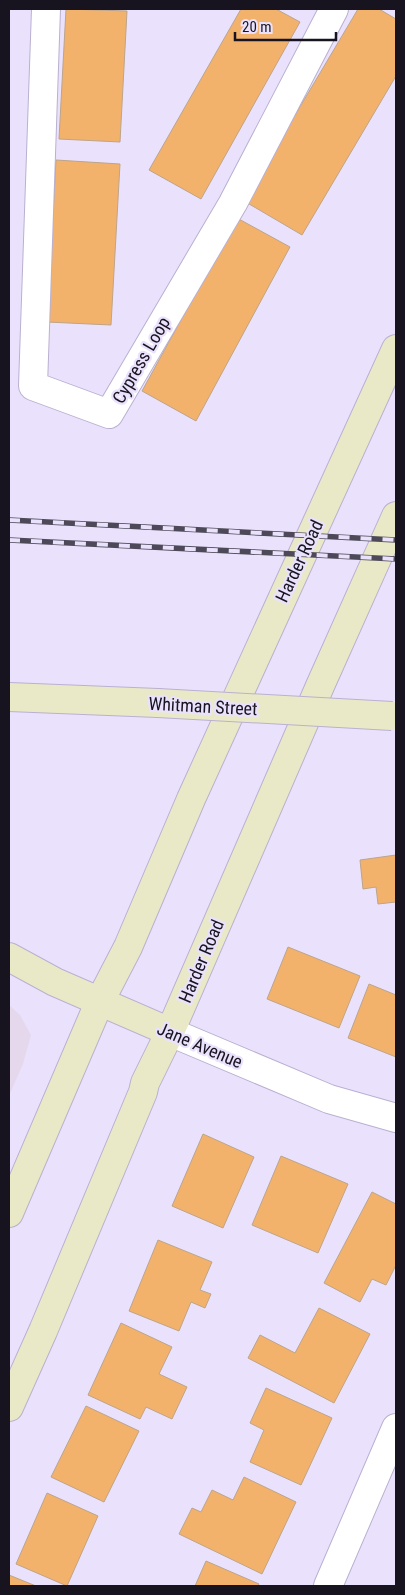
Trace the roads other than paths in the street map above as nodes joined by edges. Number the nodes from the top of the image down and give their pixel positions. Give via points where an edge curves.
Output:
1 (46, 9) edge
2 (334, 9) edge
3 (396, 349) edge
4 (396, 516) edge
5 (9, 697) edge
6 (394, 716) edge
7 (9, 957) edge
8 (99, 1003) junction
9 (170, 1032) junction
10 (396, 1118) edge
11 (9, 1213) edge
12 (9, 1406) edge
13 (396, 1428) edge
14 (328, 1586) edge

1 - 2 street, Cypress Loop via 33,386 109,414 233,203
3 - 8 main road, Harder Road via 191,799 128,947
4 - 9 main road, Harder Road
5 - 6 main road, Whitman Street, bridge
7 - 8 main road, Jane Avenue
8 - 9 main road, Jane Avenue
8 - 11 main road, Harder Road
9 - 10 street, Jane Avenue via 329,1100
9 - 12 main road, Harder Road via 145,1083
13 - 14 street

